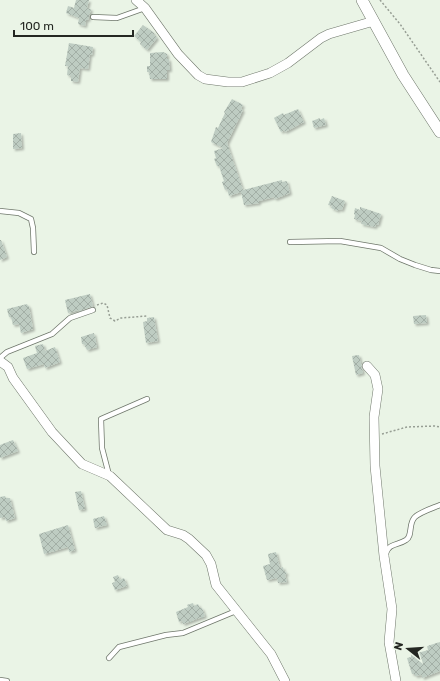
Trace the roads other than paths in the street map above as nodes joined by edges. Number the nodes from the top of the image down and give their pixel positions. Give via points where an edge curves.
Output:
1 (136, 0) edge
2 (364, 1) edge
3 (145, 8) junction
4 (93, 17) dead end
5 (374, 22) junction
6 (440, 132) edge
7 (0, 211) edge
8 (290, 242) dead end
9 (34, 252) dead end
10 (440, 271) edge
11 (93, 310) road end
12 (0, 358) edge
13 (0, 361) edge
14 (367, 366) dead end
15 (147, 399) dead end
16 (110, 476) junction
17 (440, 505) edge
18 (384, 556) junction
19 (236, 611) junction
20 (109, 658) dead end
21 (0, 680) edge
22 (8, 681) edge
23 (286, 681) edge
24 (396, 681) edge

1 - 3 street
2 - 5 street
3 - 4 lane via 117,18
3 - 5 street via 178,54 198,75 206,79 228,82 242,82 270,73 329,34
5 - 6 street via 403,75
7 - 9 lane via 19,213 31,219
8 - 10 lane via 340,241 381,248 415,265
11 - 12 lane via 70,318 52,334 7,352
13 - 16 street via 8,367 12,378 52,432 82,464
14 - 18 street via 375,375 378,389 374,417
15 - 16 lane via 100,419 102,448
16 - 19 street via 167,530 189,538 206,555 216,585
17 - 18 lane via 415,517 409,537 390,546
18 - 24 street via 392,608 389,642
19 - 20 lane via 183,633 119,647
19 - 23 street via 271,654
21 - 22 lane

